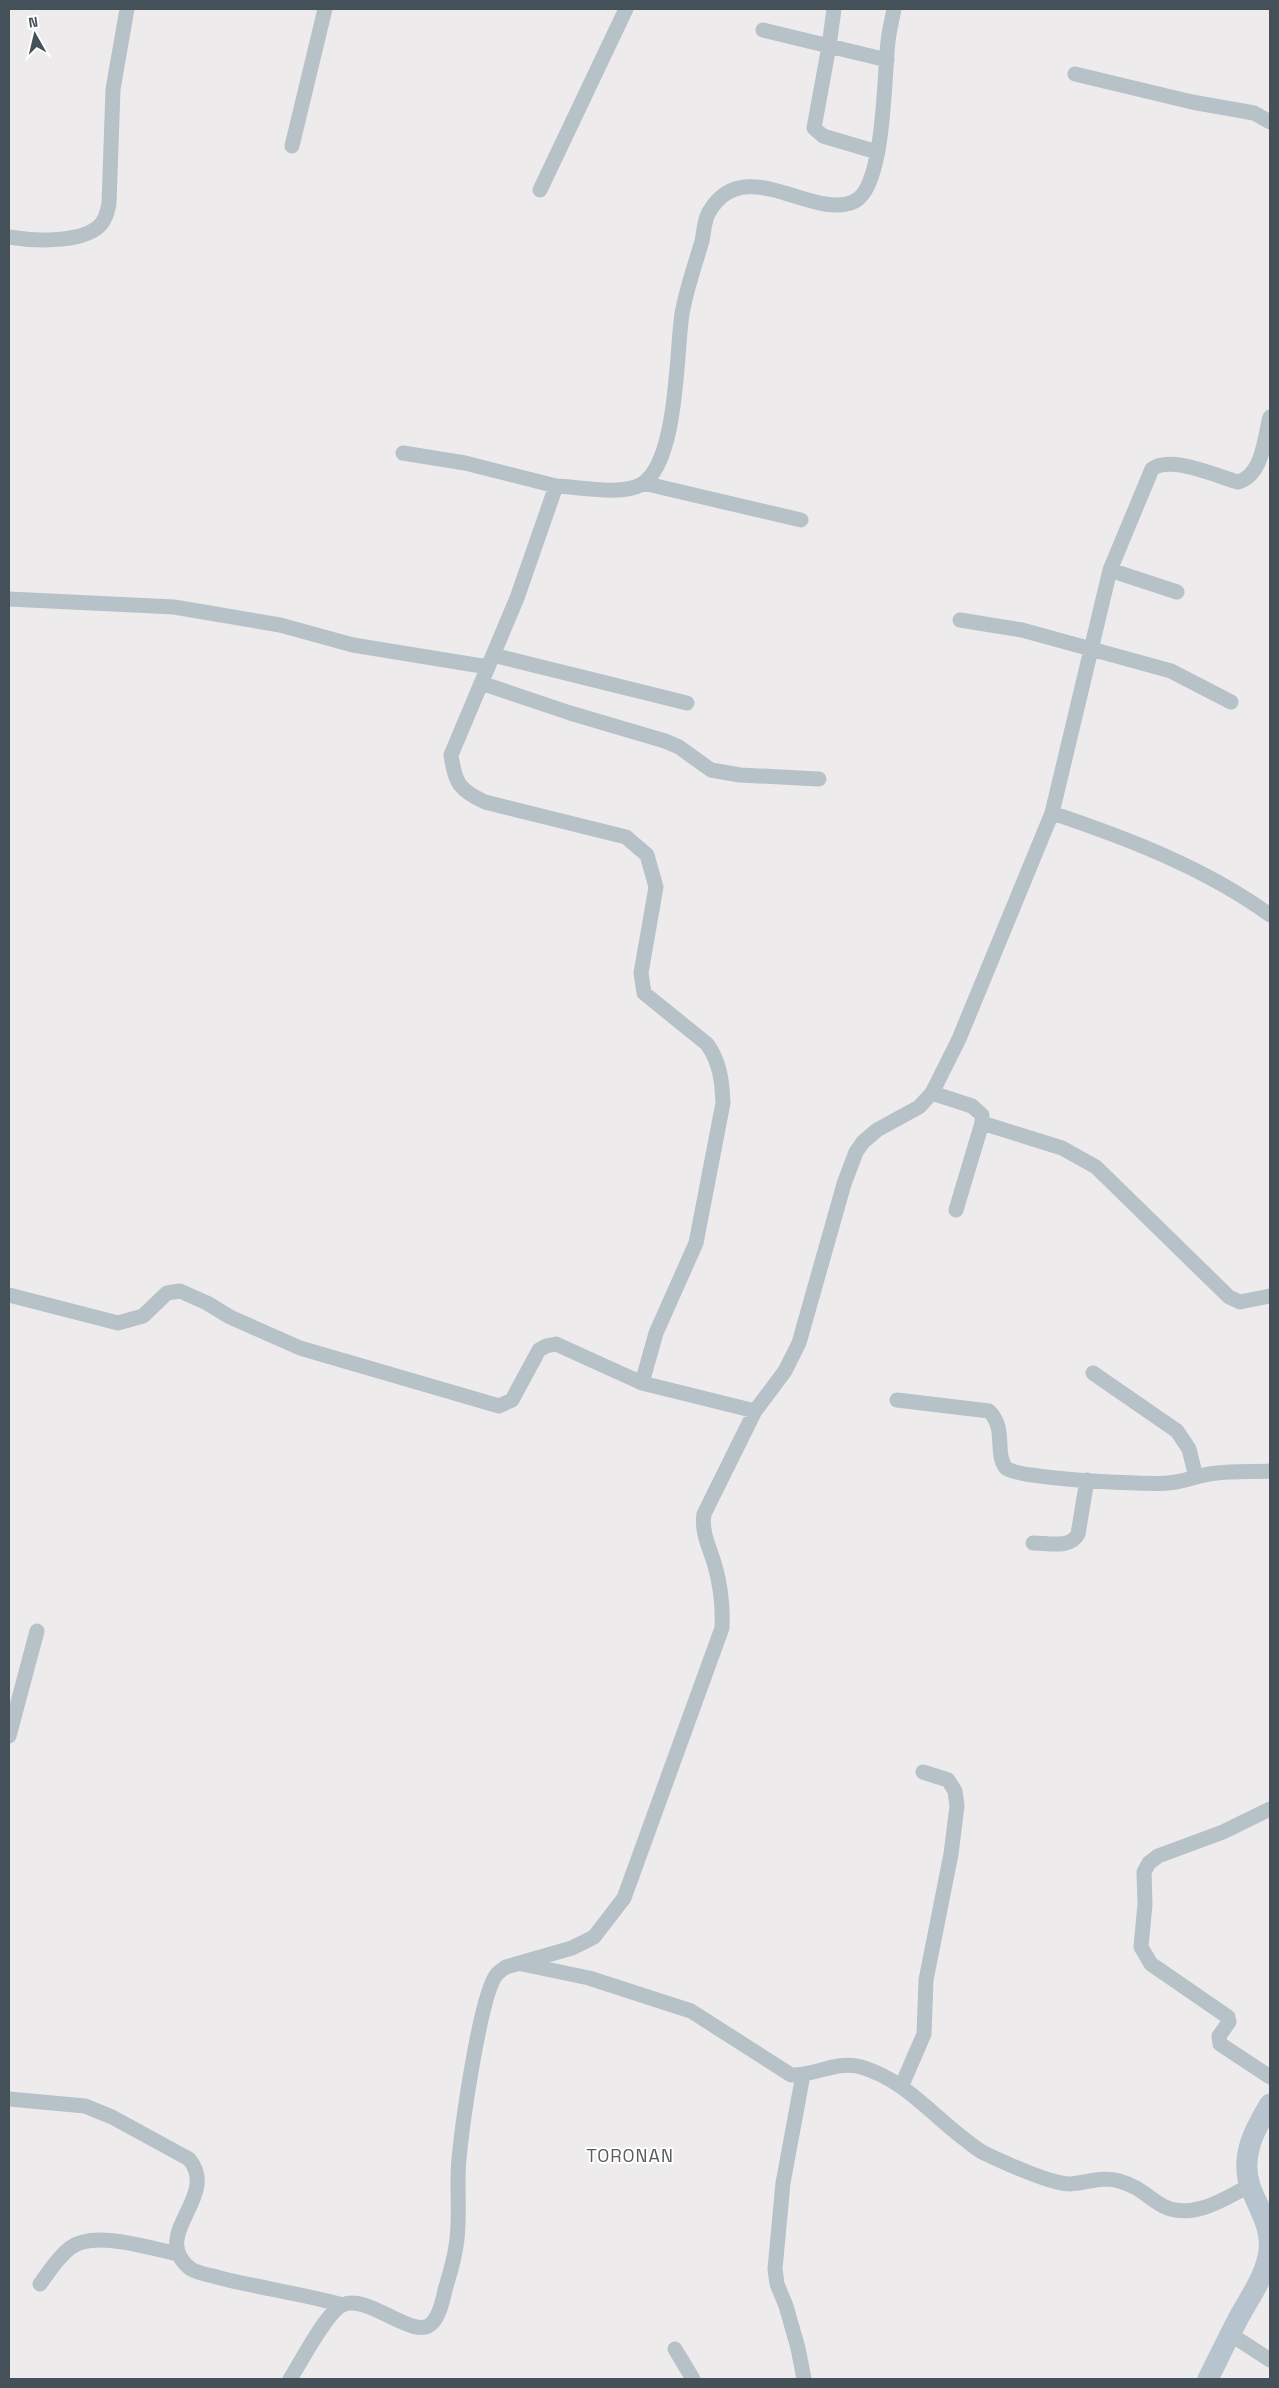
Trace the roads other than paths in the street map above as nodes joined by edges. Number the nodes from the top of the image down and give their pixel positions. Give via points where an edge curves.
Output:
1 (127, 9) edge
2 (325, 9) edge
3 (626, 9) edge
4 (834, 9) edge
5 (894, 9) edge
6 (763, 30) dead end
7 (829, 46) junction
8 (887, 60) junction
9 (1075, 74) dead end
10 (1268, 116) edge
11 (292, 146) dead end
12 (877, 152) junction
13 (540, 190) dead end
14 (9, 237) edge
15 (1270, 417) edge
16 (403, 453) dead end
17 (643, 483) junction
18 (556, 486) junction
19 (801, 520) dead end
20 (1110, 570) junction
21 (1177, 592) dead end
22 (9, 598) edge
23 (960, 620) dead end
24 (1092, 650) junction
25 (490, 661) junction
26 (481, 683) junction
27 (1231, 702) dead end
28 (687, 703) dead end
29 (819, 779) dead end
30 (1052, 813) junction
31 (1270, 915) edge
32 (932, 1093) junction
33 (982, 1123) junction
34 (956, 1210) dead end
35 (9, 1295) edge
36 (1270, 1296) edge
37 (1093, 1373) dead end
38 (642, 1383) junction
39 (897, 1400) dead end
40 (755, 1411) junction
41 (1270, 1471) edge
42 (1196, 1477) junction
43 (1087, 1480) junction
44 (1033, 1543) dead end
45 (37, 1631) dead end
46 (9, 1736) edge
47 (924, 1772) dead end
48 (1270, 1809) edge
49 (518, 1963) junction
50 (803, 2075) junction
51 (1270, 2077) edge
52 (902, 2085) junction
53 (9, 2099) edge
54 (1270, 2104) edge
55 (1250, 2186) junction
56 (1267, 2217) edge
57 (179, 2254) junction
58 (40, 2284) dead end
59 (343, 2305) junction
60 (1230, 2334) junction
61 (675, 2349) dead end
62 (1270, 2360) edge
63 (290, 2379) edge
64 (694, 2379) edge
65 (804, 2379) edge
66 (1208, 2379) edge

1 - 14 street via 113,89 106,217 99,227 88,233 33,241
2 - 11 street
3 - 13 street
4 - 7 street
5 - 8 street
6 - 7 street
7 - 8 street
7 - 12 street via 814,128 823,136
8 - 12 street via 884,111
9 - 10 street
12 - 17 street via 872,180 856,201 842,205 760,187 740,187 720,198 708,213 682,313 673,409 666,442 654,469
15 - 20 street via 1258,465 1246,480 1238,482 1172,463 1152,469
16 - 18 street via 465,463
17 - 18 street via 629,489 614,490
17 - 19 street
18 - 25 street via 517,598
20 - 21 street
20 - 24 street
22 - 25 street via 174,607 280,625 353,646
23 - 24 street via 1022,630
24 - 27 street via 1171,671
24 - 30 street
25 - 26 street
25 - 28 street
26 - 29 street via 665,741 712,770 740,775
26 - 38 street via 451,755 454,778 466,793 485,802 626,837 647,855 656,887 641,973 644,993 706,1044 715,1055 722,1080 723,1102 696,1243 656,1333
30 - 31 street via 1132,840 1247,898
30 - 32 street via 959,1039
32 - 33 street via 972,1106 982,1116
32 - 40 street via 919,1107 877,1130 856,1152 799,1343 785,1372
33 - 34 street
33 - 36 street via 1062,1148 1096,1167 1228,1297 1240,1302
35 - 38 street via 118,1323 143,1316 168,1293 180,1291 300,1348 499,1406 512,1400 539,1350 556,1344
37 - 42 street via 1177,1431 1189,1449
38 - 40 street
39 - 43 street via 990,1412 1000,1427 1002,1460 1011,1472
40 - 49 street via 704,1514 702,1528 723,1601 722,1628 624,1898 594,1937 572,1948
41 - 42 street
42 - 43 street via 1169,1483
43 - 44 street via 1075,1539 1068,1544
45 - 46 street
47 - 52 street via 948,1780 955,1791 957,1806 951,1854 926,1980 924,2034
48 - 51 street via 1223,1832 1158,1856 1149,1863 1144,1872 1145,1904 1141,1935 1141,1947 1151,1964 1228,2017 1220,2044
49 - 50 street via 589,1978 691,2011 791,2075
49 - 59 street via 497,1974 488,1992 459,2159 457,2245 433,2323 425,2327 414,2326 401,2323 378,2309 356,2303
50 - 52 street via 834,2065 860,2067
50 - 65 street via 783,2183 776,2269 777,2284 798,2348
52 - 55 street via 982,2152 1041,2176 1069,2184 1117,2180 1143,2190 1159,2204 1179,2211 1200,2209
53 - 57 street via 85,2106 189,2159 197,2169 199,2182 176,2242
54 - 55 street via 1254,2130 1248,2151
55 - 56 street
56 - 60 street via 1270,2238 1263,2273
57 - 58 street via 100,2240 85,2241 71,2247
57 - 59 street via 194,2270
59 - 63 street via 332,2312
60 - 62 street
60 - 66 street
61 - 64 street

